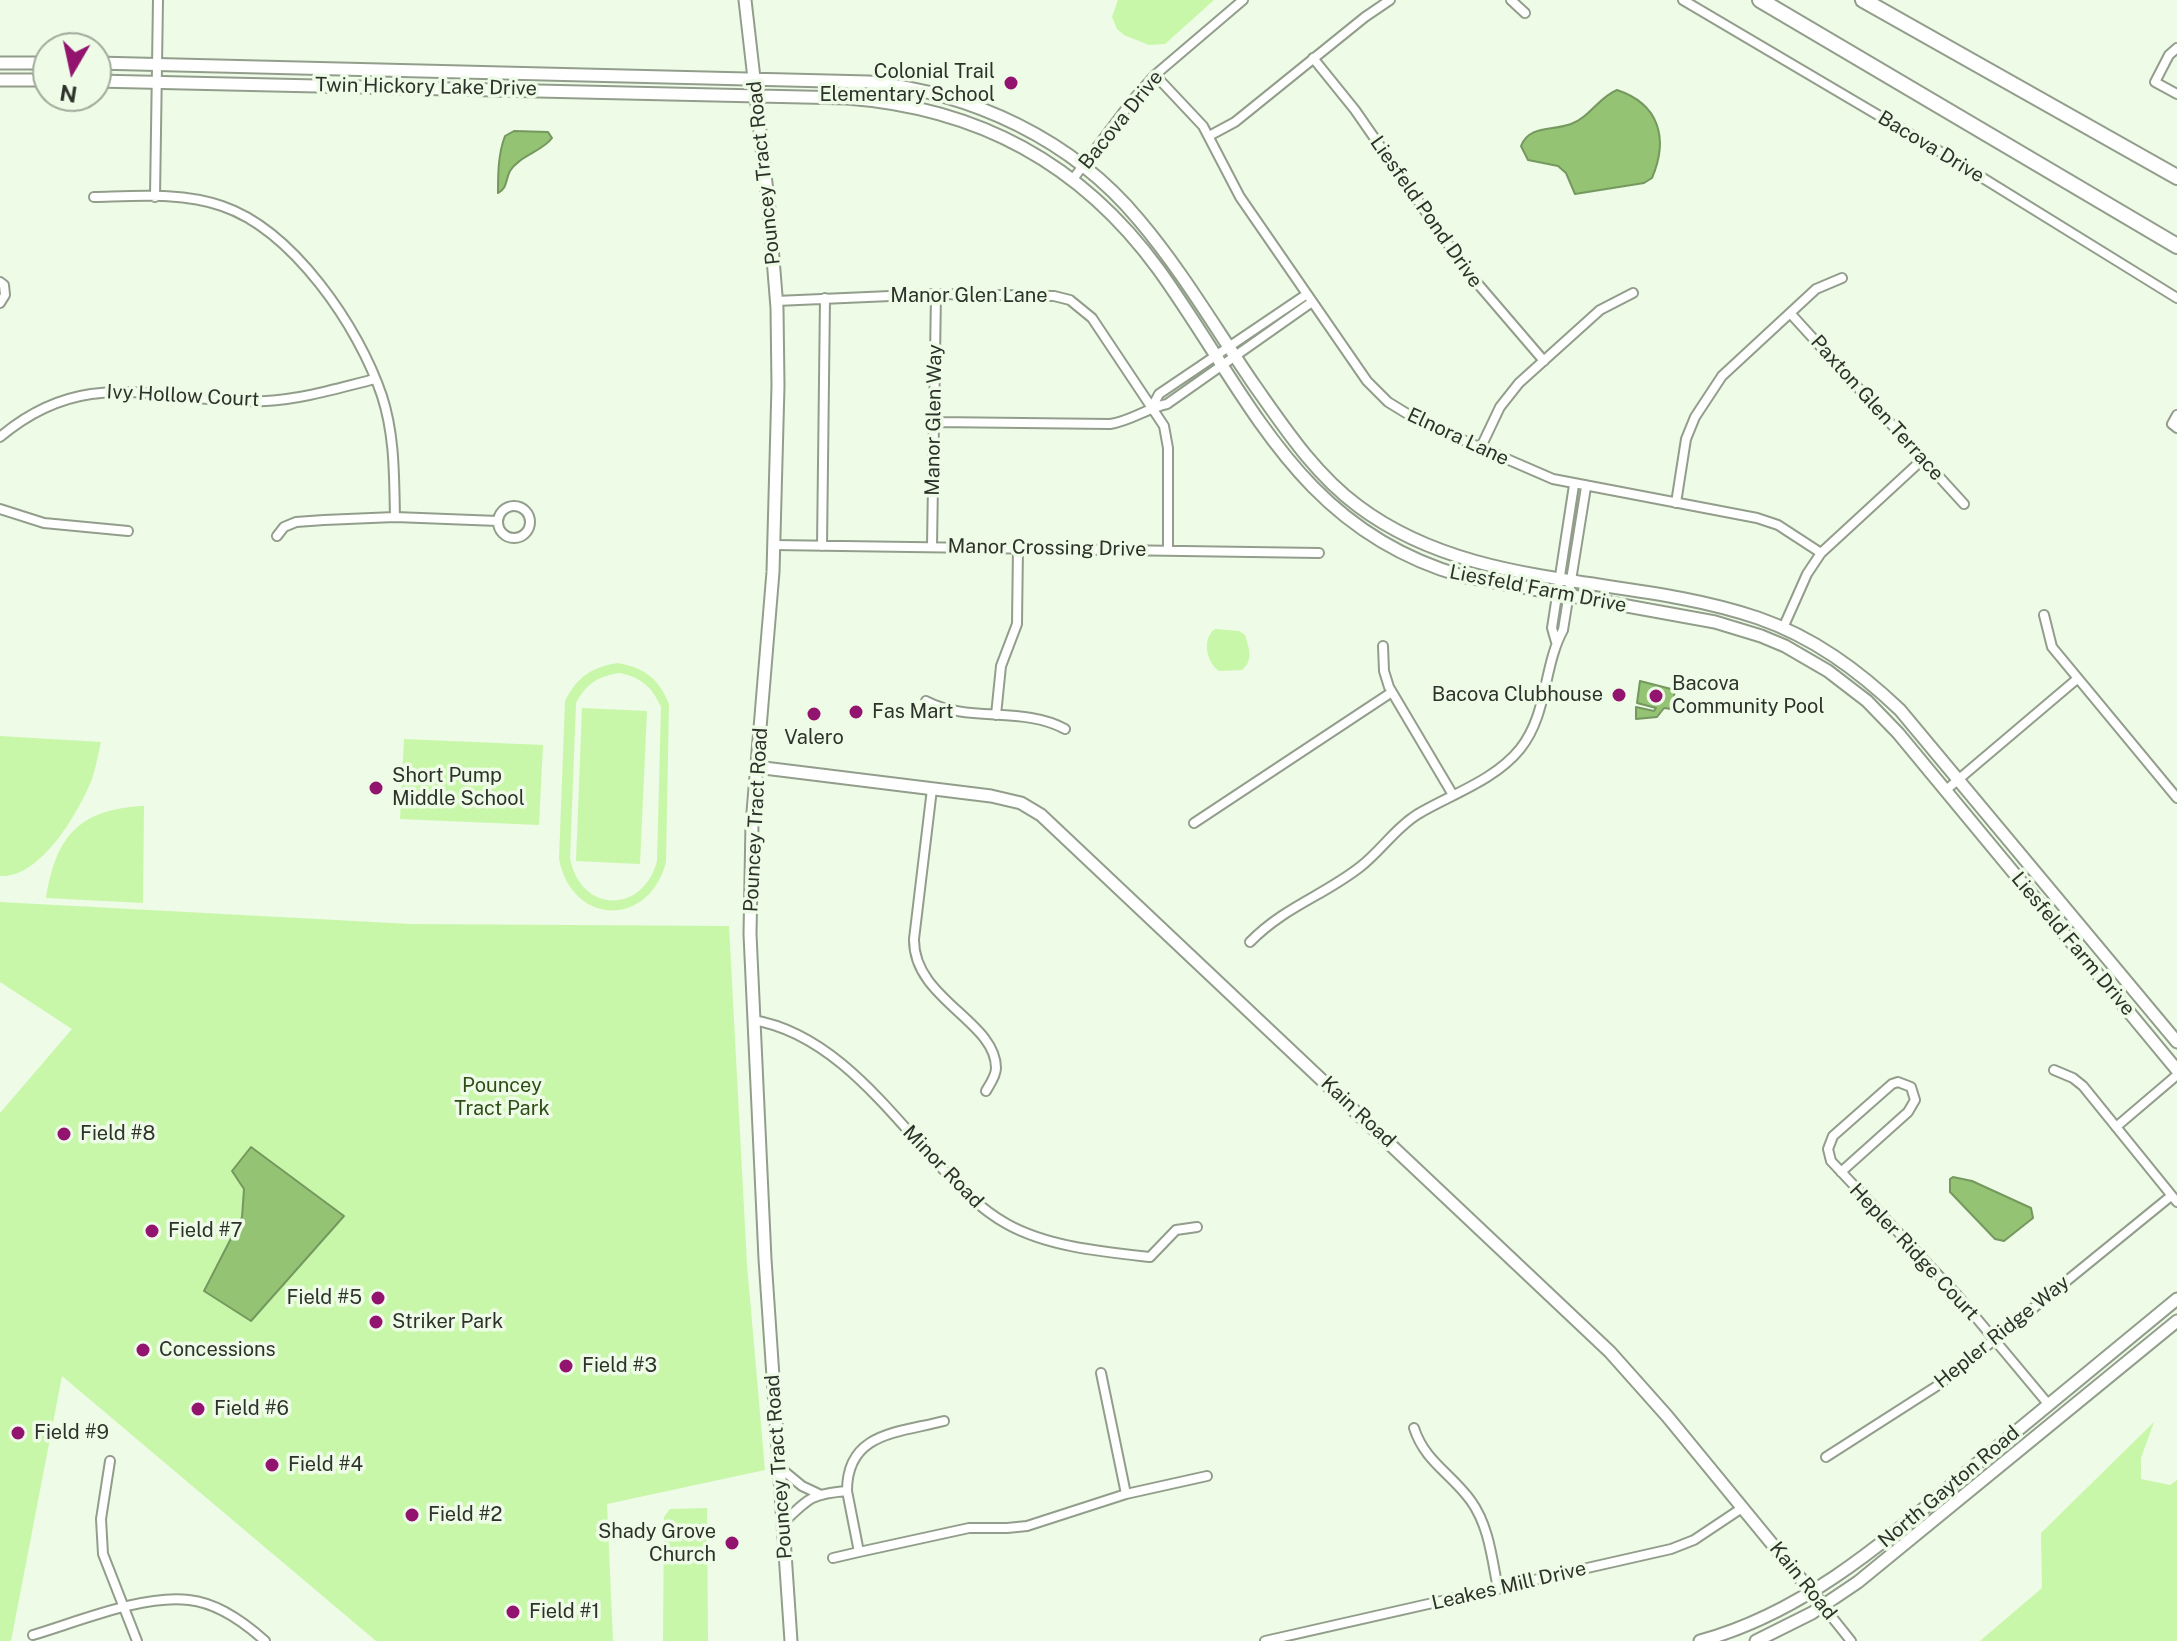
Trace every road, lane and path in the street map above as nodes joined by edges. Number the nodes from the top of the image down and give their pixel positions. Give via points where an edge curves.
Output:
1 (158, 0) edge
2 (745, 0) edge
3 (1243, 0) edge
4 (1390, 0) edge
5 (1511, 0) edge
6 (1683, 0) edge
7 (1760, 0) edge
8 (1863, 0) edge
9 (1525, 13) dead end
10 (2177, 48) edge
11 (1313, 58) junction
12 (0, 63) edge
13 (32, 63) edge
14 (112, 63) edge
15 (157, 64) junction
16 (1155, 75) junction
17 (754, 79) junction
18 (0, 80) edge
19 (32, 80) edge
20 (112, 81) edge
21 (157, 81) junction
22 (2177, 94) edge
23 (757, 96) junction
24 (1209, 136) junction
25 (1083, 166) junction
26 (2177, 177) edge
27 (1073, 179) junction
28 (94, 197) dead end
29 (155, 197) junction
30 (2177, 246) edge
31 (1842, 278) dead end
32 (0, 282) edge
33 (1633, 293) dead end
34 (936, 294) junction
35 (825, 298) junction
36 (1310, 298) junction
37 (2177, 298) edge
38 (776, 301) junction
39 (0, 303) edge
40 (1790, 313) junction
41 (1232, 352) junction
42 (1219, 360) junction
43 (1544, 361) junction
44 (375, 379) junction
45 (1152, 407) junction
46 (2177, 415) edge
47 (935, 422) junction
48 (2177, 428) edge
49 (0, 437) edge
50 (1480, 449) junction
51 (1923, 459) junction
52 (1574, 485) junction
53 (1586, 487) junction
54 (1676, 503) junction
55 (1964, 504) dead end
56 (0, 509) edge
57 (395, 517) junction
58 (498, 521) dead end
59 (128, 531) dead end
60 (277, 536) dead end
61 (774, 545) junction
62 (822, 546) junction
63 (932, 546) junction
64 (1018, 547) junction
65 (1168, 550) junction
66 (1319, 553) dead end
67 (1821, 553) junction
68 (1565, 579) junction
69 (1562, 595) junction
70 (2044, 615) dead end
71 (1783, 628) junction
72 (1383, 646) dead end
73 (2077, 679) junction
74 (1392, 692) junction
75 (926, 701) dead end
76 (996, 715) junction
77 (1065, 729) dead end
78 (756, 767) junction
79 (1958, 779) junction
80 (932, 789) junction
81 (1946, 790) junction
82 (1453, 795) junction
83 (2177, 798) edge
84 (1194, 823) dead end
85 (1250, 942) dead end
86 (753, 1020) junction
87 (2177, 1042) edge
88 (2054, 1070) dead end
89 (2177, 1072) edge
90 (986, 1091) dead end
91 (2116, 1127) junction
92 (1841, 1172) junction
93 (2174, 1199) edge
94 (1197, 1227) dead end
95 (2177, 1299) edge
96 (2177, 1321) edge
97 (1994, 1339) junction
98 (1101, 1373) dead end
99 (2049, 1405) junction
100 (944, 1421) dead end
101 (1414, 1428) dead end
102 (1826, 1457) dead end
103 (110, 1461) dead end
104 (779, 1467) junction
105 (1207, 1476) dead end
106 (847, 1491) junction
107 (819, 1494) junction
108 (1126, 1494) junction
109 (1742, 1508) junction
110 (783, 1523) junction
111 (859, 1552) junction
112 (833, 1558) dead end
113 (1498, 1589) junction
114 (1812, 1592) junction
115 (1823, 1606) junction
116 (123, 1608) junction
117 (33, 1635) dead end
118 (137, 1641) edge
119 (265, 1641) edge
120 (791, 1641) edge
121 (1265, 1641) edge
122 (1700, 1641) edge
123 (1756, 1641) edge
124 (1851, 1641) edge

1 - 15 street
2 - 17 street, Pouncey Tract Road
3 - 16 street, Bacova Drive
4 - 11 street
5 - 9 street
6 - 37 street, Bacova Drive
7 - 30 highway
8 - 26 highway
10 - 22 street via 2155,82
11 - 24 street via 1235,122
11 - 43 street, Liesfeld Pond Drive via 1466,270
12 - 13 street
14 - 15 street, Twin Hickory Lake Drive
15 - 17 street, Twin Hickory Lake Drive
15 - 21 street
16 - 24 street, Elnora Lane
16 - 25 street, Bacova Drive
17 - 23 street, Pouncey Tract Road
17 - 25 street, Liesfeld Farm Drive via 869,82 936,94 1015,123
18 - 19 street
20 - 21 street, Twin Hickory Lake Drive
21 - 23 street, Twin Hickory Lake Drive
21 - 29 street
23 - 27 street, Liesfeld Farm Drive via 877,100 940,112 1011,140
23 - 38 street, Pouncey Tract Road
24 - 36 street, Elnora Lane via 1240,197
25 - 27 street, Bacova Drive
25 - 41 street, Liesfeld Farm Drive via 1147,229
27 - 42 street, Liesfeld Farm Drive via 1157,268
28 - 29 street
29 - 44 street via 218,205 275,235 335,308
31 - 40 street via 1816,289
32 - 39 street via 5,295
33 - 43 street via 1600,310
34 - 35 street, Manor Glen Lane
34 - 45 street, Manor Glen Lane via 1070,300 1092,318
34 - 47 street, Manor Glen Way
35 - 38 street, Manor Glen Lane
35 - 62 street
36 - 41 street
36 - 50 street, Elnora Lane via 1367,381 1388,402
38 - 61 street, Pouncey Tract Road
40 - 51 street, Paxton Glen Terrace
40 - 54 street via 1738,359 1708,395 1686,439
41 - 42 street
41 - 68 street, Liesfeld Farm Drive via 1298,448 1371,516 1457,558
42 - 45 street via 1159,394
42 - 69 street, Liesfeld Farm Drive via 1292,466 1327,503 1370,535 1443,571
43 - 50 street via 1500,407
44 - 49 street, Ivy Hollow Court via 265,401 96,392 41,409
44 - 57 street via 393,456
45 - 47 street via 1110,424
45 - 65 street, Manor Glen Lane via 1167,436
46 - 48 street via 2172,424
47 - 63 street, Manor Glen Way
50 - 52 street, Elnora Lane
51 - 55 street, Paxton Glen Terrace
51 - 67 street
52 - 53 street, Elnora Lane
52 - 68 street
53 - 54 street, Elnora Lane
53 - 68 street
54 - 67 street, Elnora Lane via 1768,522
56 - 59 street via 44,523
57 - 58 street
57 - 60 street via 296,522
61 - 62 street, Manor Crossing Drive
61 - 78 street, Pouncey Tract Road
62 - 63 street, Manor Crossing Drive
63 - 64 street, Manor Crossing Drive
64 - 65 street, Manor Crossing Drive
64 - 76 street via 1017,624 1001,666
65 - 66 street, Manor Crossing Drive
67 - 71 street
68 - 69 street
68 - 71 street, Liesfeld Farm Drive via 1712,605
69 - 81 street, Liesfeld Farm Drive via 1715,622 1785,646 1867,701
69 - 82 street via 1538,714 1520,748 1492,773
70 - 73 street via 2048,639
71 - 79 street, Liesfeld Farm Drive via 1835,655 1879,689
72 - 74 street
73 - 79 street
73 - 83 street
74 - 82 street
74 - 84 street
75 - 76 street via 944,709
76 - 77 street via 1051,722
78 - 80 street, Kain Road
78 - 86 street, Pouncey Tract Road via 750,894
79 - 81 street
79 - 87 street, Liesfeld Farm Drive
80 - 90 street via 915,961 986,1041 997,1072
80 - 109 street, Kain Road via 1011,799 1047,820 1583,1324
81 - 89 street, Liesfeld Farm Drive
82 - 85 street via 1415,816 1360,868 1283,913
86 - 94 street, Minor Road via 791,1030 843,1065 978,1204 1015,1228 1083,1247 1150,1257 1176,1230
86 - 104 street, Pouncey Tract Road
88 - 91 street via 2078,1082
89 - 91 street
91 - 93 street
92 - 92 street, Hepler Ridge Court via 1829,1155 1833,1136 1892,1084 1906,1083 1915,1100 1908,1112
92 - 97 street, Hepler Ridge Court
93 - 97 street, Hepler Ridge Way
95 - 99 street, North Gayton Road
96 - 115 street, North Gayton Road via 1886,1561
97 - 99 street, Hepler Ridge Court
97 - 102 street, Hepler Ridge Way via 1940,1384
98 - 108 street
99 - 114 street, North Gayton Road via 1857,1562
100 - 106 street via 874,1439 847,1472
101 - 113 street via 1426,1455 1481,1518
103 - 116 street via 101,1519 103,1554
104 - 107 street
104 - 110 street, Pouncey Tract Road
105 - 108 street
106 - 107 street
106 - 111 street
107 - 110 street
108 - 111 street via 1027,1526 969,1528
109 - 113 street, Leakes Mill Drive via 1671,1549
109 - 114 street, Kain Road
110 - 120 street, Pouncey Tract Road
111 - 112 street
113 - 121 street, Leakes Mill Drive
114 - 115 street, Kain Road
114 - 122 street, North Gayton Road via 1762,1619
115 - 123 street, North Gayton Road
115 - 124 street, Kain Road
116 - 117 street
116 - 118 street
116 - 119 street via 161,1599 192,1600 221,1610

